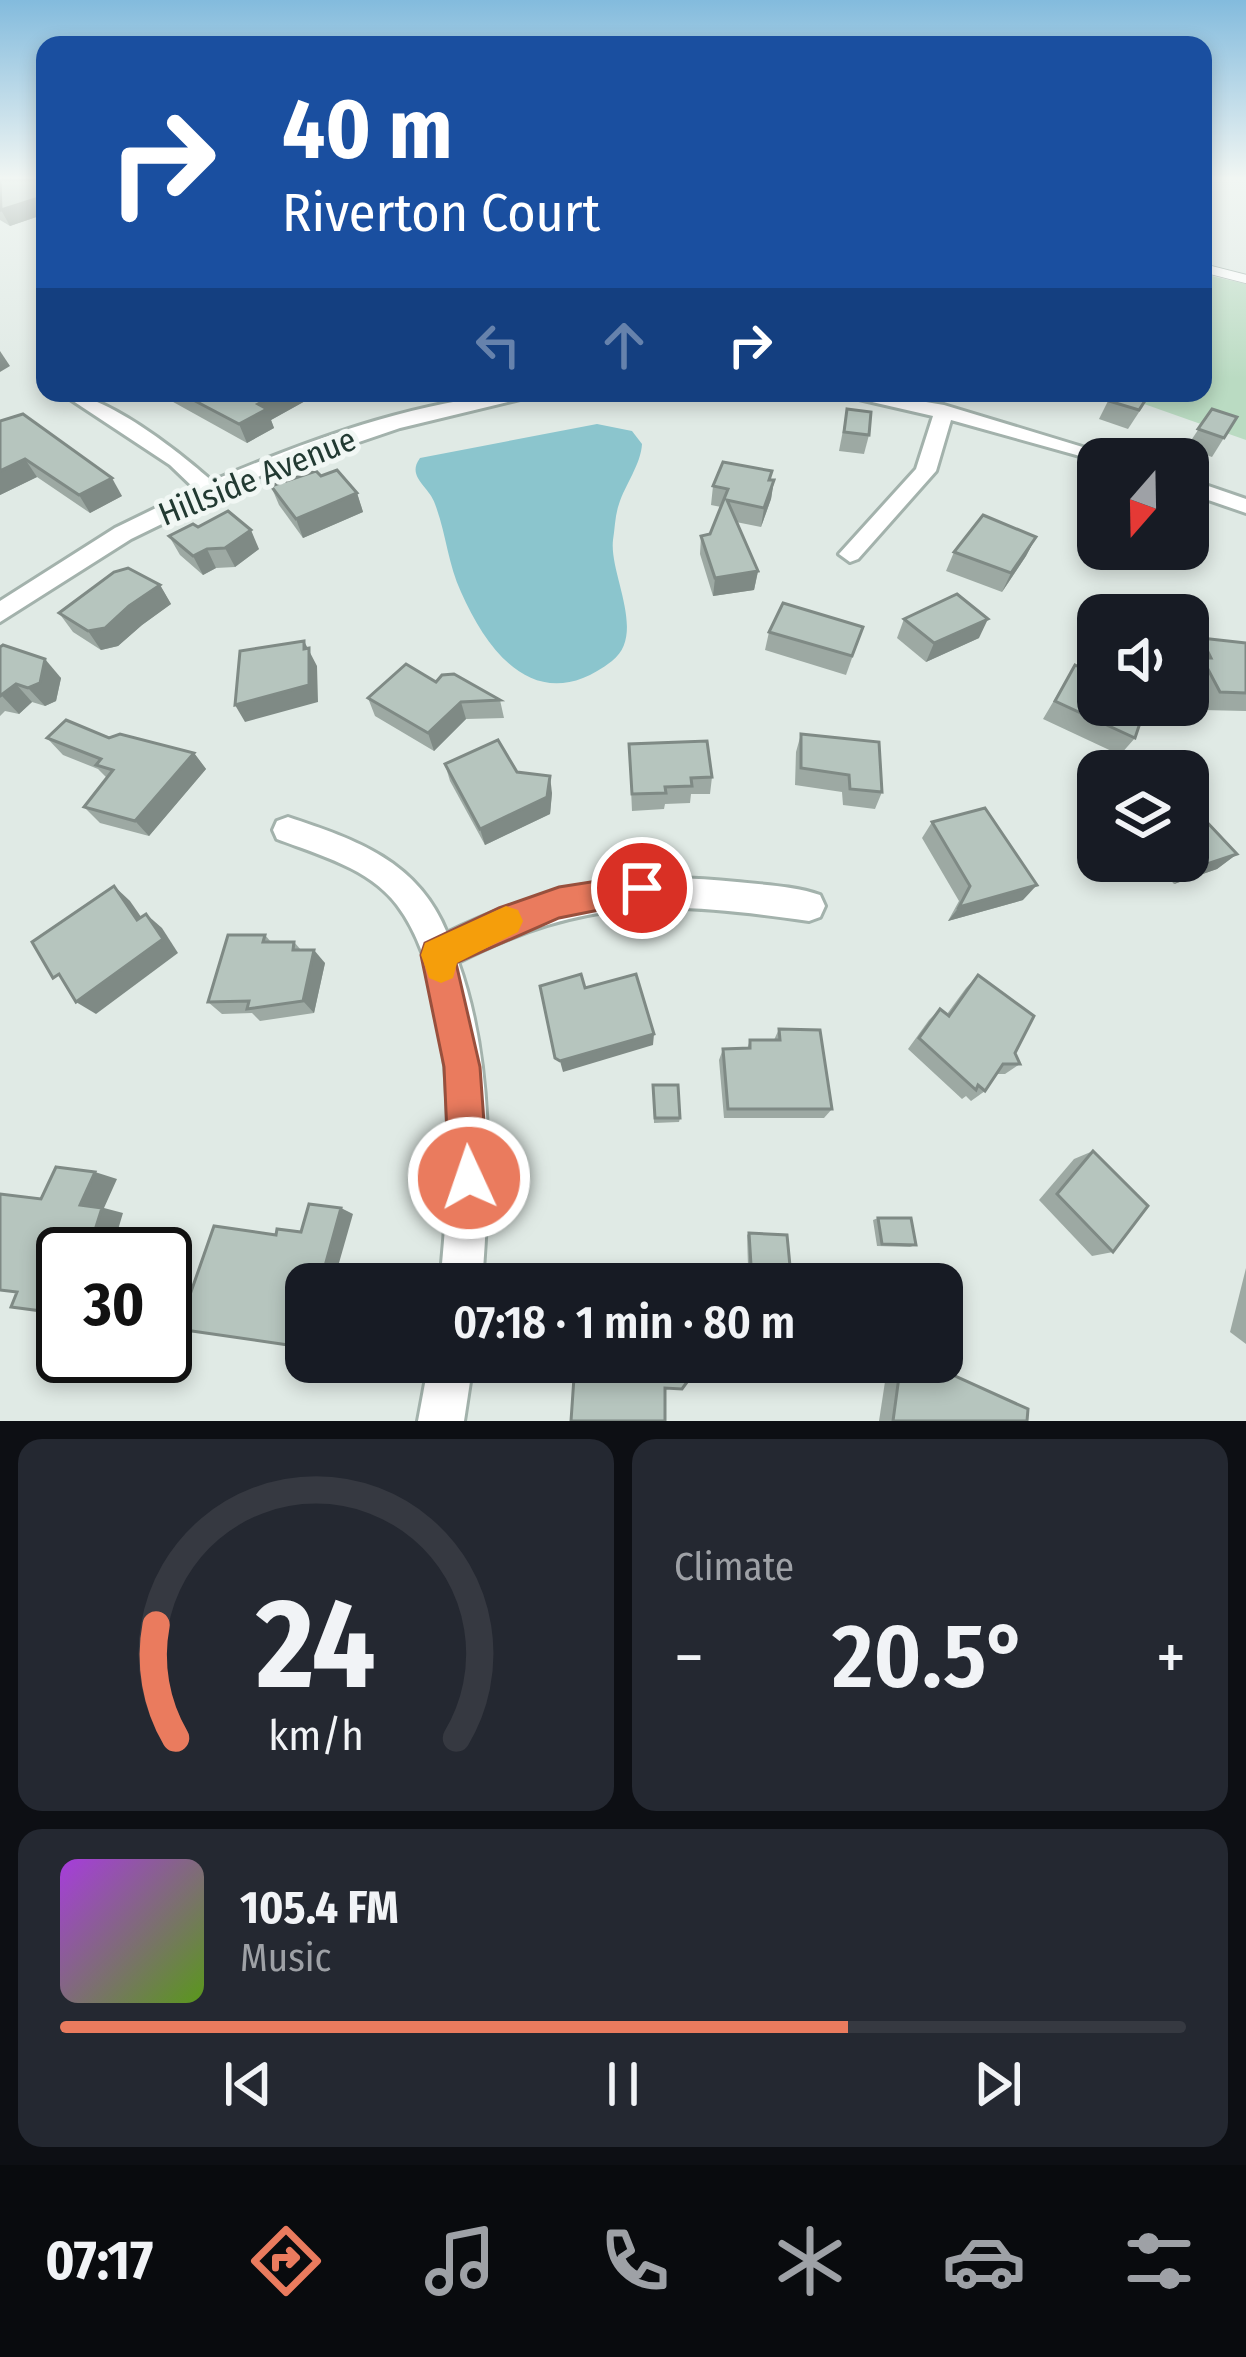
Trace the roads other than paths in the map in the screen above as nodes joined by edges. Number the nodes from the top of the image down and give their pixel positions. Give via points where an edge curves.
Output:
1 (1212, 270) edge
2 (1246, 278) edge
3 (84, 402) edge
4 (497, 402) edge
5 (893, 402) edge
6 (944, 411) junction
7 (1077, 449) edge
8 (209, 490) junction
9 (1209, 493) edge
10 (1246, 506) edge
11 (850, 554) dead end
12 (0, 613) edge
13 (288, 830) dead end
14 (809, 906) dead end
15 (437, 955) junction
16 (463, 1263) edge
17 (447, 1383) edge
18 (441, 1421) edge

1 - 2 lane
3 - 8 street
4 - 8 street, Hillside Avenue via 353,435
5 - 6 street
6 - 7 street
6 - 11 street via 926,471
8 - 12 street, Hillside Avenue
9 - 10 street
13 - 15 street via 368,861 394,880 417,906
14 - 15 street via 692,889 607,891 511,919
15 - 16 street via 462,1067 469,1178
17 - 18 street

